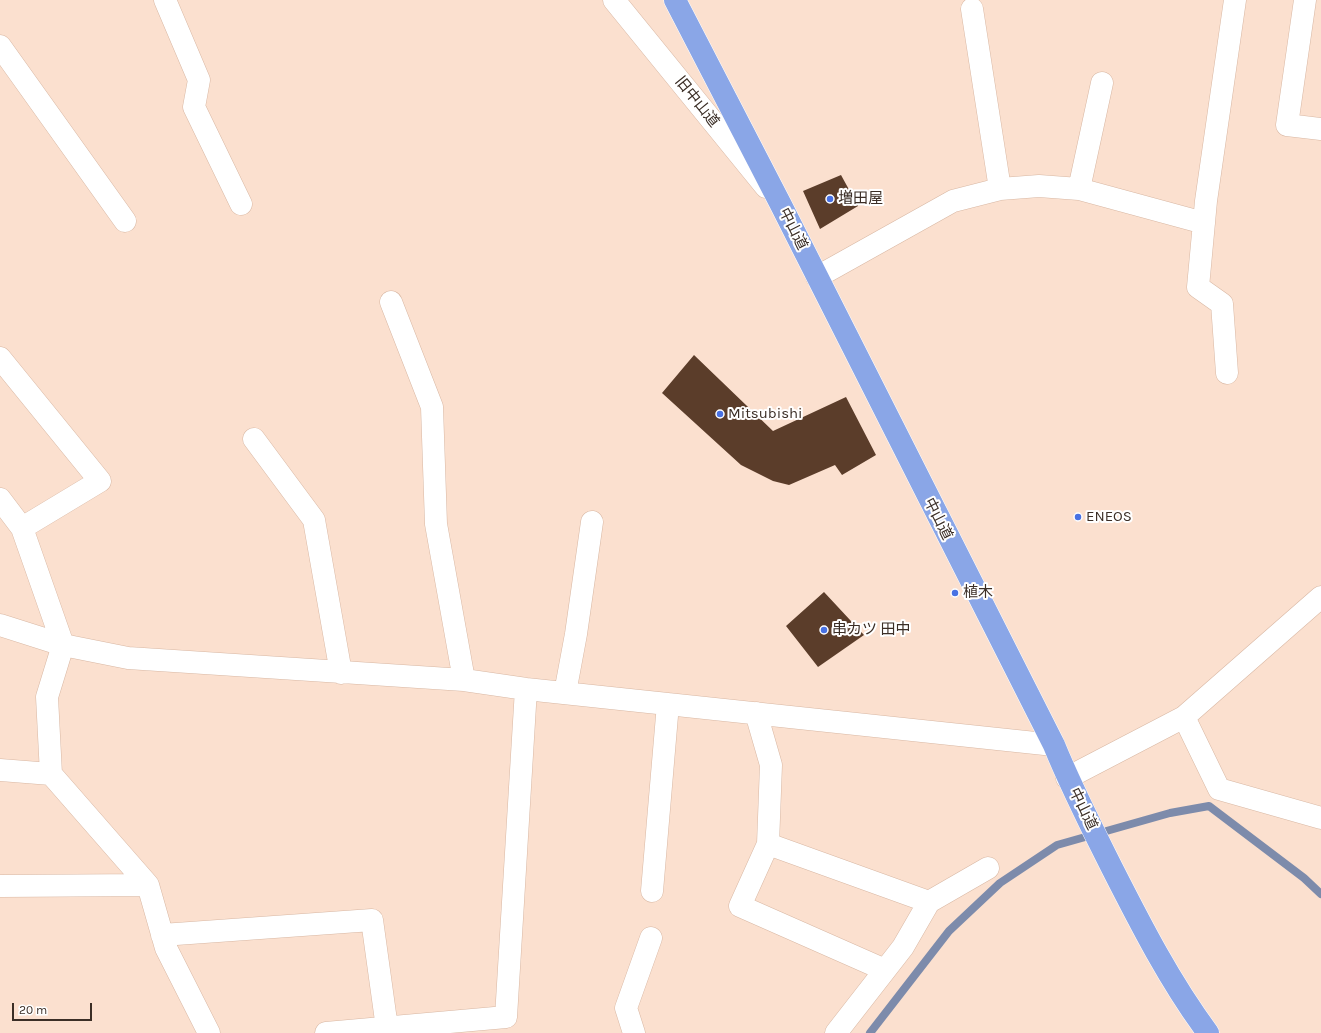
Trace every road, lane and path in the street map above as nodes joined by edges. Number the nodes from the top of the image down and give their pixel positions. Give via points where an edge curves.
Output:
1 (165, 0) edge
2 (614, 0) edge
3 (675, 0) edge
4 (1235, 0) edge
5 (1305, 0) edge
6 (972, 9) dead end
7 (0, 46) edge
8 (1102, 83) dead end
9 (1321, 129) edge
10 (1000, 189) junction
11 (1079, 189) junction
12 (780, 203) junction
13 (241, 204) dead end
14 (125, 221) dead end
15 (1204, 223) junction
16 (817, 277) junction
17 (391, 302) dead end
18 (0, 358) edge
19 (1227, 373) dead end
20 (254, 439) dead end
21 (0, 499) edge
22 (592, 522) dead end
23 (22, 528) junction
24 (1321, 597) edge
25 (0, 624) edge
26 (63, 645) junction
27 (340, 672) junction
28 (464, 680) junction
29 (526, 689) junction
30 (565, 693) junction
31 (668, 704) junction
32 (756, 713) junction
33 (1184, 717) junction
34 (1054, 745) junction
35 (0, 770) edge
36 (51, 774) junction
37 (1067, 778) junction
38 (1321, 818) edge
39 (768, 844) junction
40 (988, 868) dead end
41 (148, 885) junction
42 (0, 886) edge
43 (652, 891) dead end
44 (929, 902) junction
45 (162, 935) junction
46 (651, 938) dead end
47 (885, 970) junction
48 (387, 1028) junction
49 (209, 1033) edge
50 (326, 1033) edge
51 (634, 1033) edge
52 (836, 1033) edge
53 (1208, 1033) edge

1 - 13 street via 199,80 194,107
2 - 12 street, 旧中山道
3 - 12 highway, 中山道
4 - 15 street
5 - 9 street via 1287,125
6 - 10 street
7 - 14 street
8 - 11 street
10 - 11 street via 1039,186
10 - 16 street via 953,201
11 - 15 street
12 - 16 highway, 中山道
15 - 19 street via 1198,287 1222,304
16 - 34 highway, 中山道
17 - 28 street via 432,407 436,524
18 - 23 street via 100,481
20 - 27 street via 314,520
21 - 23 street
22 - 30 street
23 - 26 street
24 - 33 street
25 - 26 street
26 - 27 street via 128,658
26 - 36 street via 47,697
27 - 28 street
28 - 29 street
29 - 30 street
29 - 48 street via 506,1017
30 - 31 street
31 - 32 street
31 - 43 street
32 - 34 street
32 - 39 street via 771,765
33 - 37 street
33 - 38 street via 1219,789
34 - 37 highway, 中山道
35 - 36 street
36 - 41 street
37 - 53 highway, 中山道 via 1144,932 1187,1005
39 - 44 street
39 - 47 street via 740,906
40 - 44 street
41 - 42 street
41 - 45 street
44 - 47 street via 903,947
45 - 48 street via 372,920
45 - 49 street via 166,948
46 - 51 street via 626,1008
47 - 52 street
48 - 50 street

